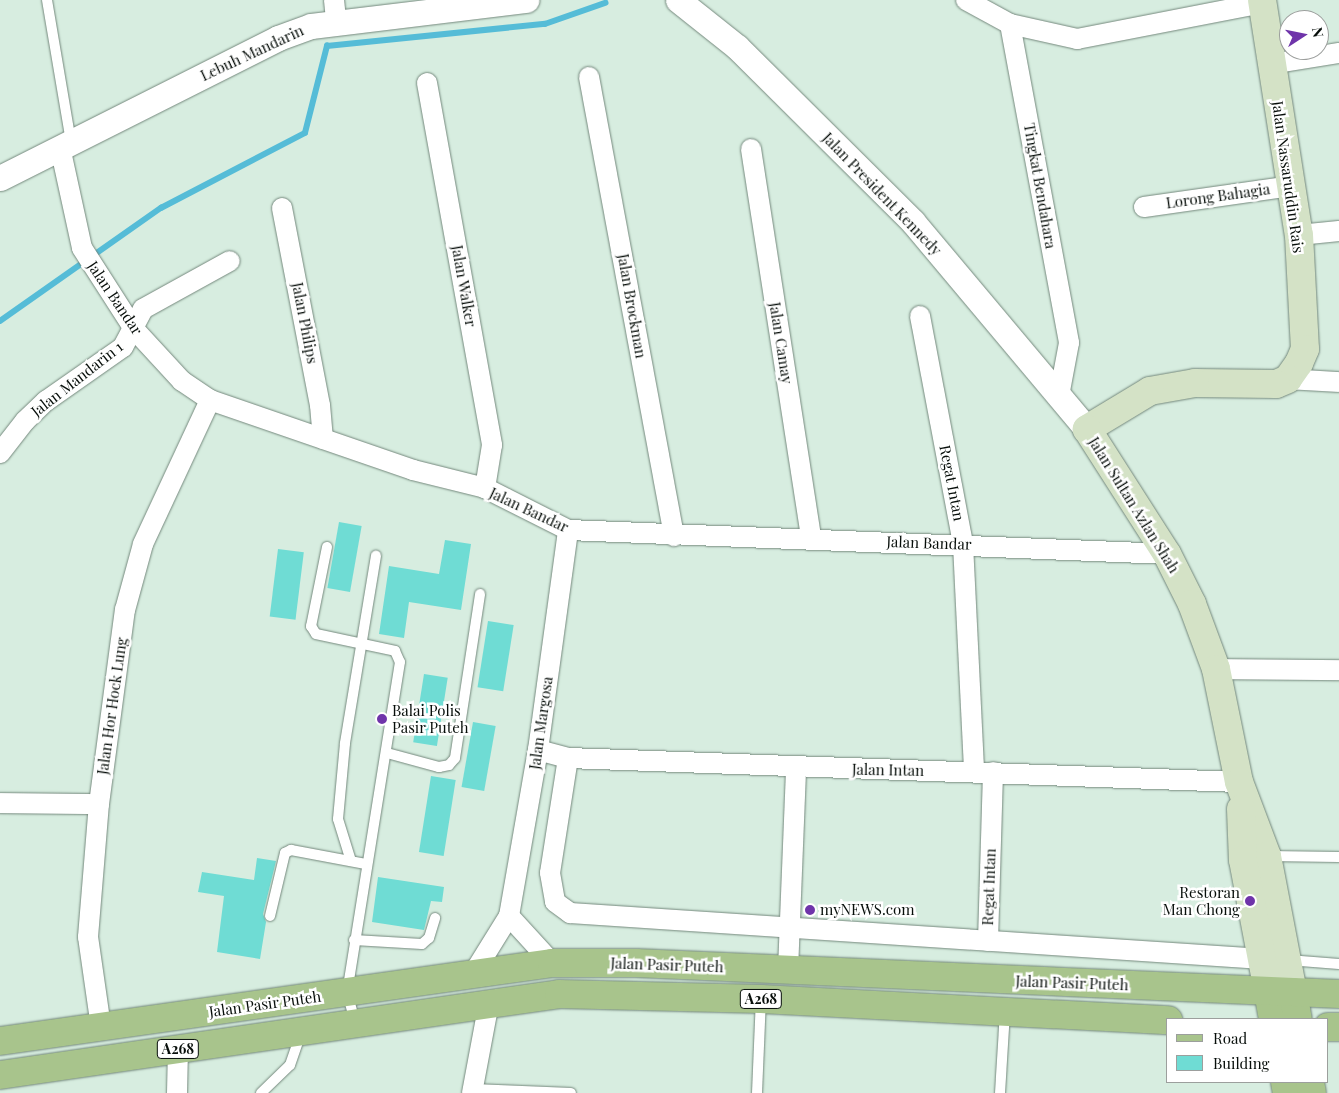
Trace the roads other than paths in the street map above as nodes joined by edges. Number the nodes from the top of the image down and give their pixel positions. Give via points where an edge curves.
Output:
1 (47, 0) edge
2 (526, 0) edge
3 (678, 0) edge
4 (966, 0) edge
5 (1262, 1) edge
6 (335, 10) edge
7 (1010, 24) junction
8 (1339, 53) edge
9 (1271, 64) junction
10 (590, 77) dead end
11 (427, 84) dead end
12 (65, 144) junction
13 (750, 149) dead end
14 (0, 178) edge
15 (1291, 186) junction
16 (1144, 207) dead end
17 (282, 208) dead end
18 (1339, 231) edge
19 (1299, 235) junction
20 (230, 261) dead end
21 (920, 316) dead end
22 (134, 329) junction
23 (1288, 379) junction
24 (1339, 382) edge
25 (1059, 396) junction
26 (210, 400) junction
27 (1086, 429) junction
28 (324, 439) junction
29 (0, 453) edge
30 (485, 488) junction
31 (568, 530) junction
32 (674, 536) junction
33 (811, 538) junction
34 (963, 544) junction
35 (327, 547) dead end
36 (1167, 554) junction
37 (376, 556) dead end
38 (480, 594) dead end
39 (361, 644) junction
40 (1216, 669) junction
41 (1339, 670) edge
42 (538, 750) junction
43 (387, 753) junction
44 (568, 758) junction
45 (796, 767) junction
46 (984, 772) junction
47 (1239, 782) junction
48 (0, 803) edge
49 (99, 804) junction
50 (1267, 856) junction
51 (1339, 857) edge
52 (351, 861) junction
53 (366, 864) junction
54 (270, 916) dead end
55 (509, 916) junction
56 (435, 918) dead end
57 (788, 929) junction
58 (354, 940) junction
59 (988, 941) junction
60 (1274, 959) junction
61 (552, 963) junction
62 (1339, 964) edge
63 (788, 970) junction
64 (473, 974) junction
65 (1280, 991) junction
66 (347, 992) junction
67 (1339, 994) edge
68 (761, 999) junction
69 (489, 1002) junction
70 (1005, 1012) junction
71 (1273, 1018) edge
72 (1297, 1018) edge
73 (1166, 1020) edge
74 (355, 1021) junction
75 (100, 1027) junction
76 (302, 1029) junction
77 (0, 1041) edge
78 (178, 1049) junction
79 (0, 1075) edge
80 (472, 1091) edge
81 (177, 1093) edge
82 (261, 1093) edge
83 (571, 1093) edge
84 (756, 1093) edge
85 (1000, 1093) edge

1 - 12 lane
2 - 6 street, Lebuh Mandarin
3 - 25 street, Jalan President Kennedy via 736,47 913,222
4 - 7 street
5 - 7 street via 1077,39
5 - 9 main road, Jalan Nassaruddin Rais
6 - 12 street, Lebuh Mandarin
7 - 25 street, Tingkat Bendahara via 1069,343
8 - 9 street
9 - 15 main road, Jalan Nassaruddin Rais
10 - 32 street, Jalan Brockman
11 - 30 street, Jalan Walker via 492,445
12 - 14 street, Lebuh Mandarin
12 - 22 street, Jalan Bandar via 82,248
13 - 33 street, Jalan Camay
15 - 16 street, Lorong Bahagia
15 - 19 main road, Jalan Nassaruddin Rais
17 - 28 street, Jalan Philips
18 - 19 street
19 - 23 main road, Jalan Nassaruddin Rais via 1305,349
20 - 22 street, Jalan Mandarin 1 via 151,303 143,309
21 - 34 street, Regat Intan
22 - 26 street, Jalan Bandar via 182,381
22 - 29 street, Jalan Mandarin 1 via 122,347 25,421
23 - 24 street
23 - 27 main road via 1276,384 1195,383 1150,392
25 - 27 street, Jalan President Kennedy
26 - 28 street, Jalan Bandar
26 - 49 street, Jalan Hor Hock Lung via 133,574
27 - 36 main road, Jalan Sultan Azlan Shah
28 - 30 street, Jalan Bandar via 413,470
30 - 31 street, Jalan Bandar
31 - 32 street, Jalan Bandar
31 - 42 street, Jalan Margosa
32 - 33 street, Jalan Bandar
33 - 34 street, Jalan Bandar
34 - 36 street, Jalan Bandar
34 - 46 street, Regat Intan
35 - 39 lane via 311,626 316,634
36 - 40 main road, Jalan Sultan Azlan Shah via 1192,604
37 - 39 lane
38 - 43 lane via 455,758 449,765 439,767
39 - 43 lane via 395,651 400,662
39 - 52 lane via 338,819 344,849
40 - 41 street
40 - 47 main road, Jalan Sultan Azlan Shah
42 - 44 street, Jalan Intan
42 - 55 street, Jalan Margosa
43 - 53 lane
44 - 45 street, Jalan Intan
44 - 57 street via 550,873 555,902 570,913
45 - 46 street, Jalan Intan
45 - 57 street
46 - 47 street, Jalan Intan via 1113,780
46 - 59 street, Regat Intan
47 - 50 main road
47 - 60 main road via 1243,860
48 - 49 street
49 - 75 street, Jalan Hor Hock Lung via 88,937
50 - 51 lane
50 - 60 main road
52 - 53 lane
52 - 54 lane via 291,850 285,853
53 - 58 lane
55 - 61 street
55 - 64 street
56 - 58 lane via 429,938 422,944
57 - 59 street
57 - 63 street
58 - 66 lane
59 - 60 street
60 - 62 lane
60 - 65 main road
61 - 63 main road, Jalan Pasir Puteh / A268 via 636,962
61 - 64 main road, Jalan Pasir Puteh / A268
63 - 65 main road, Jalan Pasir Puteh / A268
64 - 66 main road, Jalan Pasir Puteh / A268
65 - 67 main road, Jalan Pasir Puteh / A268
65 - 71 main road
65 - 72 main road
66 - 74 lane
66 - 75 main road, Jalan Pasir Puteh / A268
68 - 69 main road, Jalan Pasir Puteh / A268 via 559,994
68 - 70 main road, Jalan Pasir Puteh / A268
68 - 84 lane
69 - 74 main road, Jalan Pasir Puteh / A268
69 - 80 street
70 - 73 main road, Jalan Pasir Puteh / A268
70 - 85 lane
74 - 76 main road, Jalan Pasir Puteh / A268
75 - 77 main road, Jalan Pasir Puteh / A268
76 - 78 main road, Jalan Pasir Puteh / A268
76 - 82 lane via 290,1065
78 - 79 main road, Jalan Pasir Puteh / A268
78 - 81 street
80 - 83 lane

